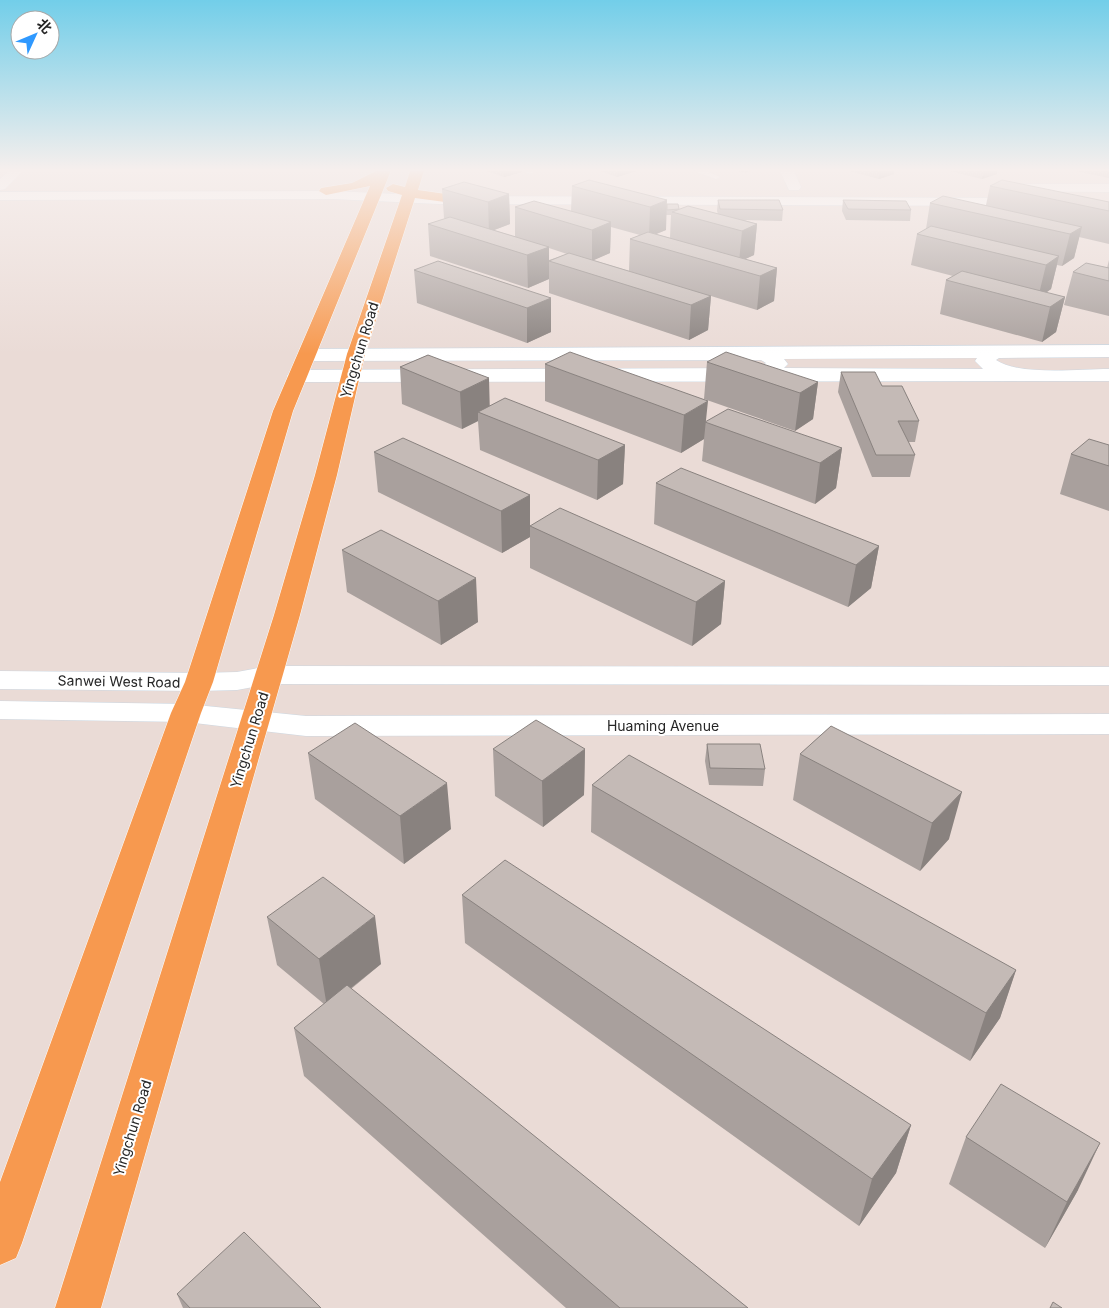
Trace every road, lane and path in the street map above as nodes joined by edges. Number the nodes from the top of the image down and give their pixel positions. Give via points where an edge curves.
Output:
1 (368, 232) edge
2 (382, 232) edge
3 (1109, 351) edge
4 (994, 352) junction
5 (766, 354) junction
6 (353, 365) junction
7 (301, 366) junction
8 (763, 374) junction
9 (1024, 375) junction
10 (1109, 375) edge
11 (269, 675) junction
12 (1109, 676) edge
13 (0, 680) edge
14 (199, 682) junction
15 (0, 710) edge
16 (186, 713) junction
17 (255, 719) junction
18 (1109, 724) edge
19 (0, 1243) edge
20 (78, 1308) edge

1 - 7 main road
2 - 6 main road, Yingchun Road
3 - 4 main road
4 - 5 main road
4 - 9 main road via 984,361 999,371
5 - 6 main road
5 - 8 main road via 778,364
6 - 7 main road
6 - 8 main road
6 - 11 main road, Yingchun Road via 326,475
7 - 14 main road via 283,410
8 - 9 main road
9 - 10 main road
11 - 12 main road
11 - 14 main road, Sanwei West Road
11 - 17 main road, Yingchun Road
13 - 14 main road, Sanwei West Road
14 - 16 main road
15 - 16 main road
16 - 17 main road, Huaming Avenue
16 - 19 main road
17 - 18 main road, Huaming Avenue via 306,726
17 - 20 main road, Yingchun Road

